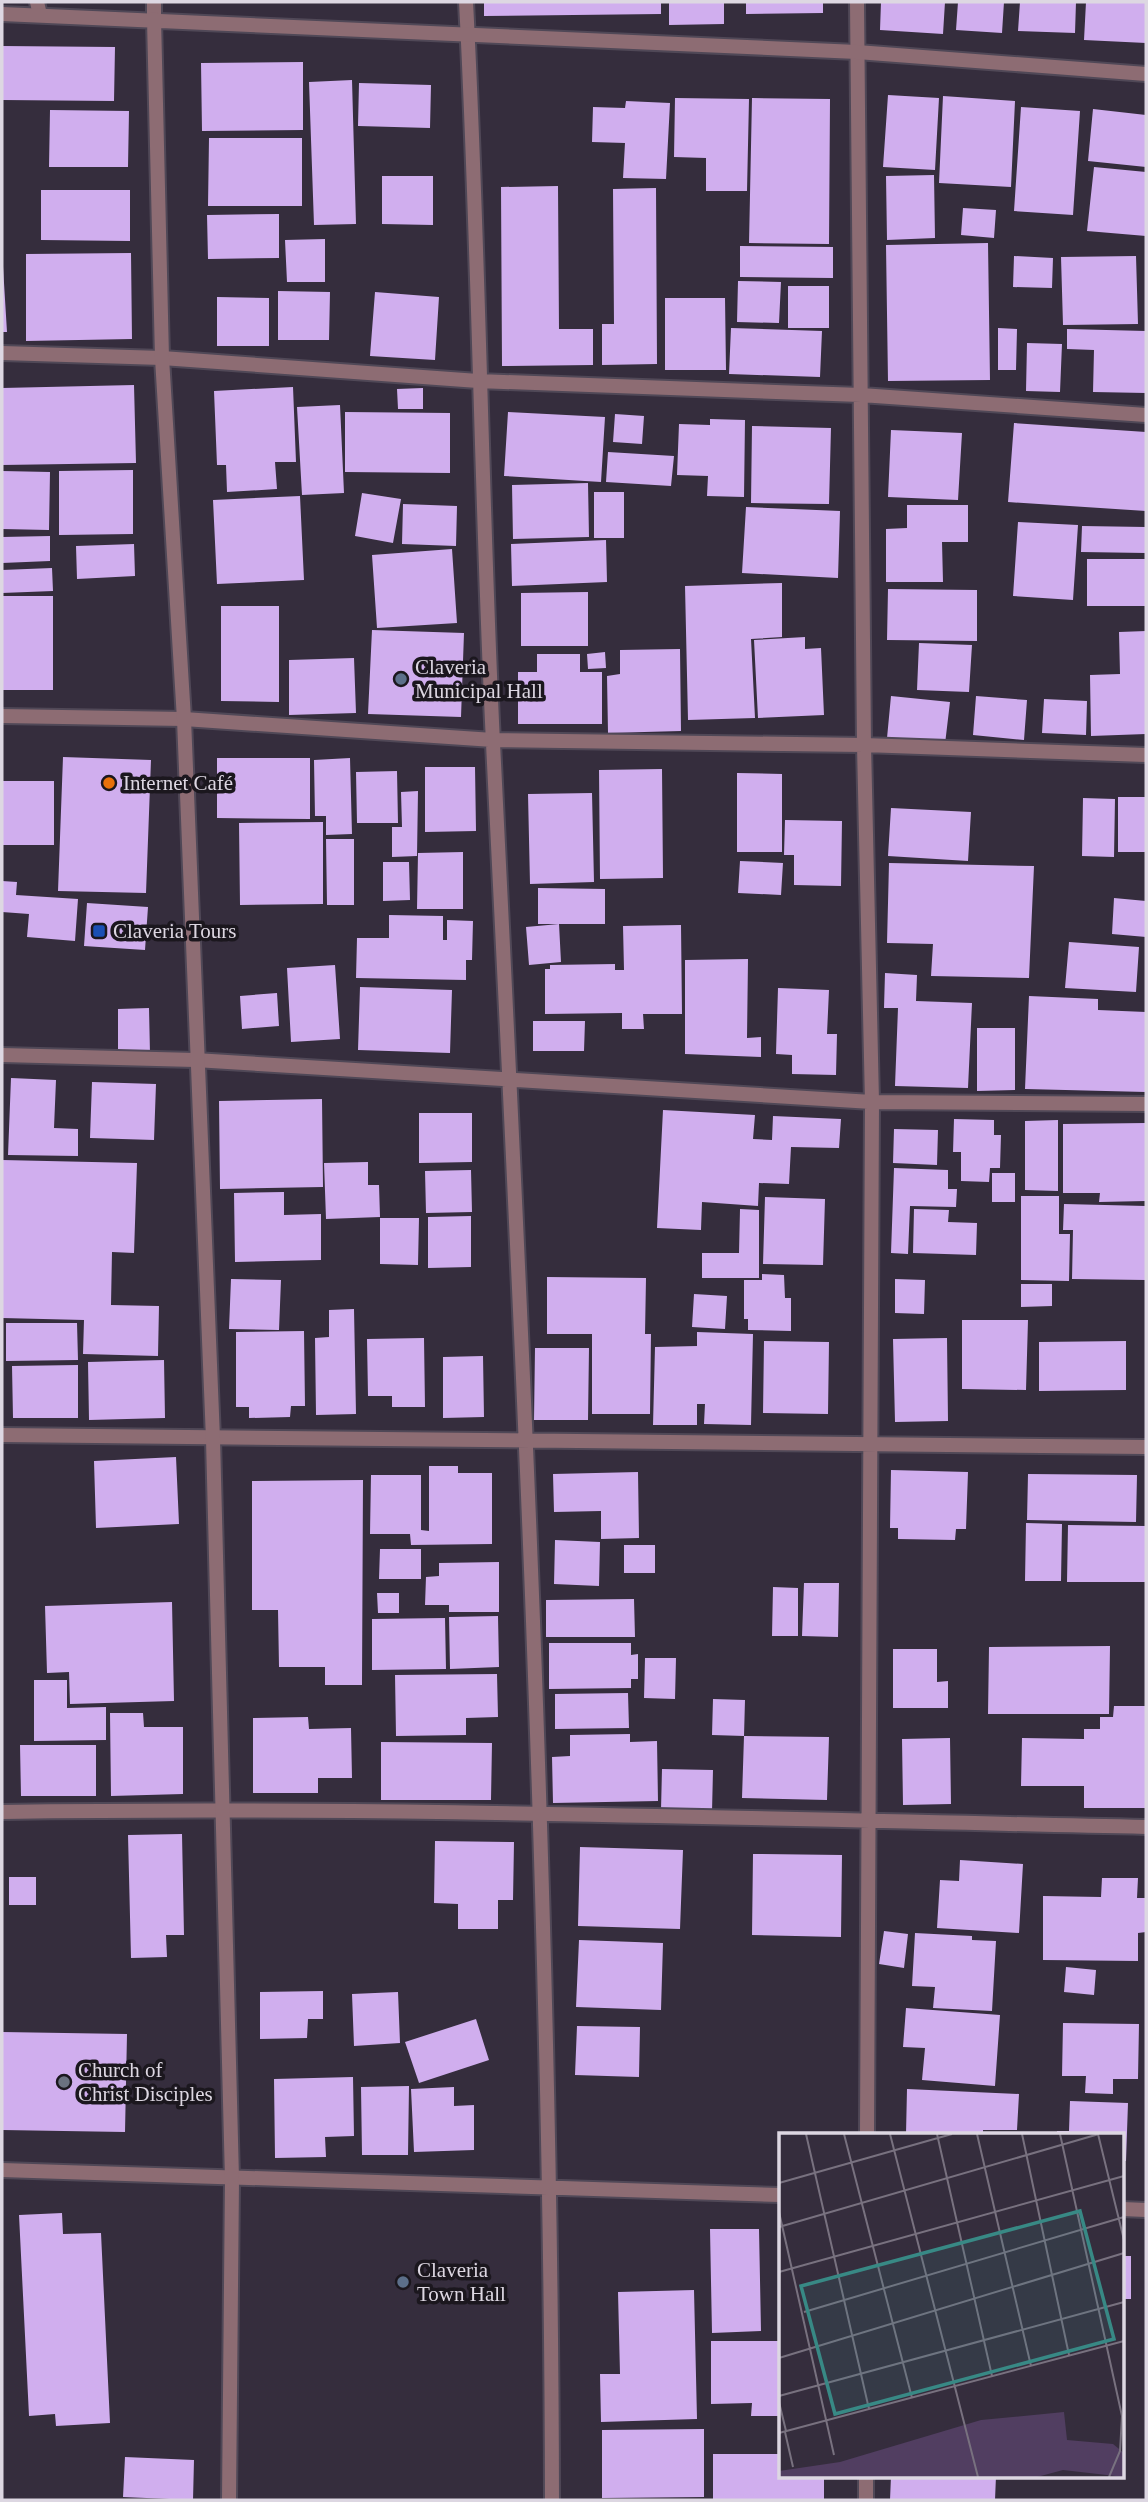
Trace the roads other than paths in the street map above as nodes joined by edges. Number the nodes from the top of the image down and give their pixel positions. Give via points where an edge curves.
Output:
1 (154, 2) edge
2 (466, 2) edge
3 (857, 2) edge
4 (38, 8) edge
5 (2, 14) edge
6 (155, 19) junction
7 (468, 37) junction
8 (857, 52) junction
9 (1146, 74) edge
10 (2, 353) edge
11 (162, 358) junction
12 (478, 381) junction
13 (861, 395) junction
14 (1146, 415) edge
15 (2, 716) edge
16 (184, 719) junction
17 (493, 740) junction
18 (864, 745) junction
19 (1146, 755) edge
20 (2, 1055) edge
21 (195, 1060) junction
22 (512, 1079) junction
23 (872, 1102) junction
24 (1146, 1104) edge
25 (2, 1435) edge
26 (213, 1439) junction
27 (525, 1441) junction
28 (869, 1445) junction
29 (1146, 1447) edge
30 (222, 1809) junction
31 (2, 1812) edge
32 (540, 1812) junction
33 (869, 1821) junction
34 (1146, 1827) edge
35 (867, 2133) edge
36 (2, 2170) edge
37 (232, 2179) junction
38 (552, 2187) junction
39 (779, 2195) edge
40 (1124, 2209) edge
41 (1146, 2210) edge
42 (866, 2478) edge
43 (229, 2500) edge
44 (552, 2500) edge
45 (866, 2500) edge

1 - 6 street
2 - 7 street
3 - 8 street
4 - 5 street
4 - 6 street
6 - 7 street
6 - 11 street
7 - 8 street
7 - 12 street
8 - 9 street
8 - 13 street
10 - 11 street
11 - 12 street
11 - 16 street
12 - 13 street
12 - 17 street
13 - 14 street
13 - 18 street
15 - 16 street
16 - 17 street
16 - 21 street
17 - 18 street
17 - 22 street
18 - 19 street
18 - 23 street
20 - 21 street
21 - 22 street
21 - 26 street
22 - 23 street
22 - 27 street
23 - 24 street
23 - 28 street
25 - 26 street
26 - 27 street
26 - 30 street
27 - 28 street
27 - 32 street
28 - 29 street
28 - 33 street
30 - 31 street
30 - 32 street
30 - 37 street
32 - 33 street
32 - 38 street
33 - 34 street
33 - 35 street
36 - 37 street
37 - 38 street
37 - 43 street
38 - 39 street
38 - 44 street
40 - 41 street
42 - 45 street

